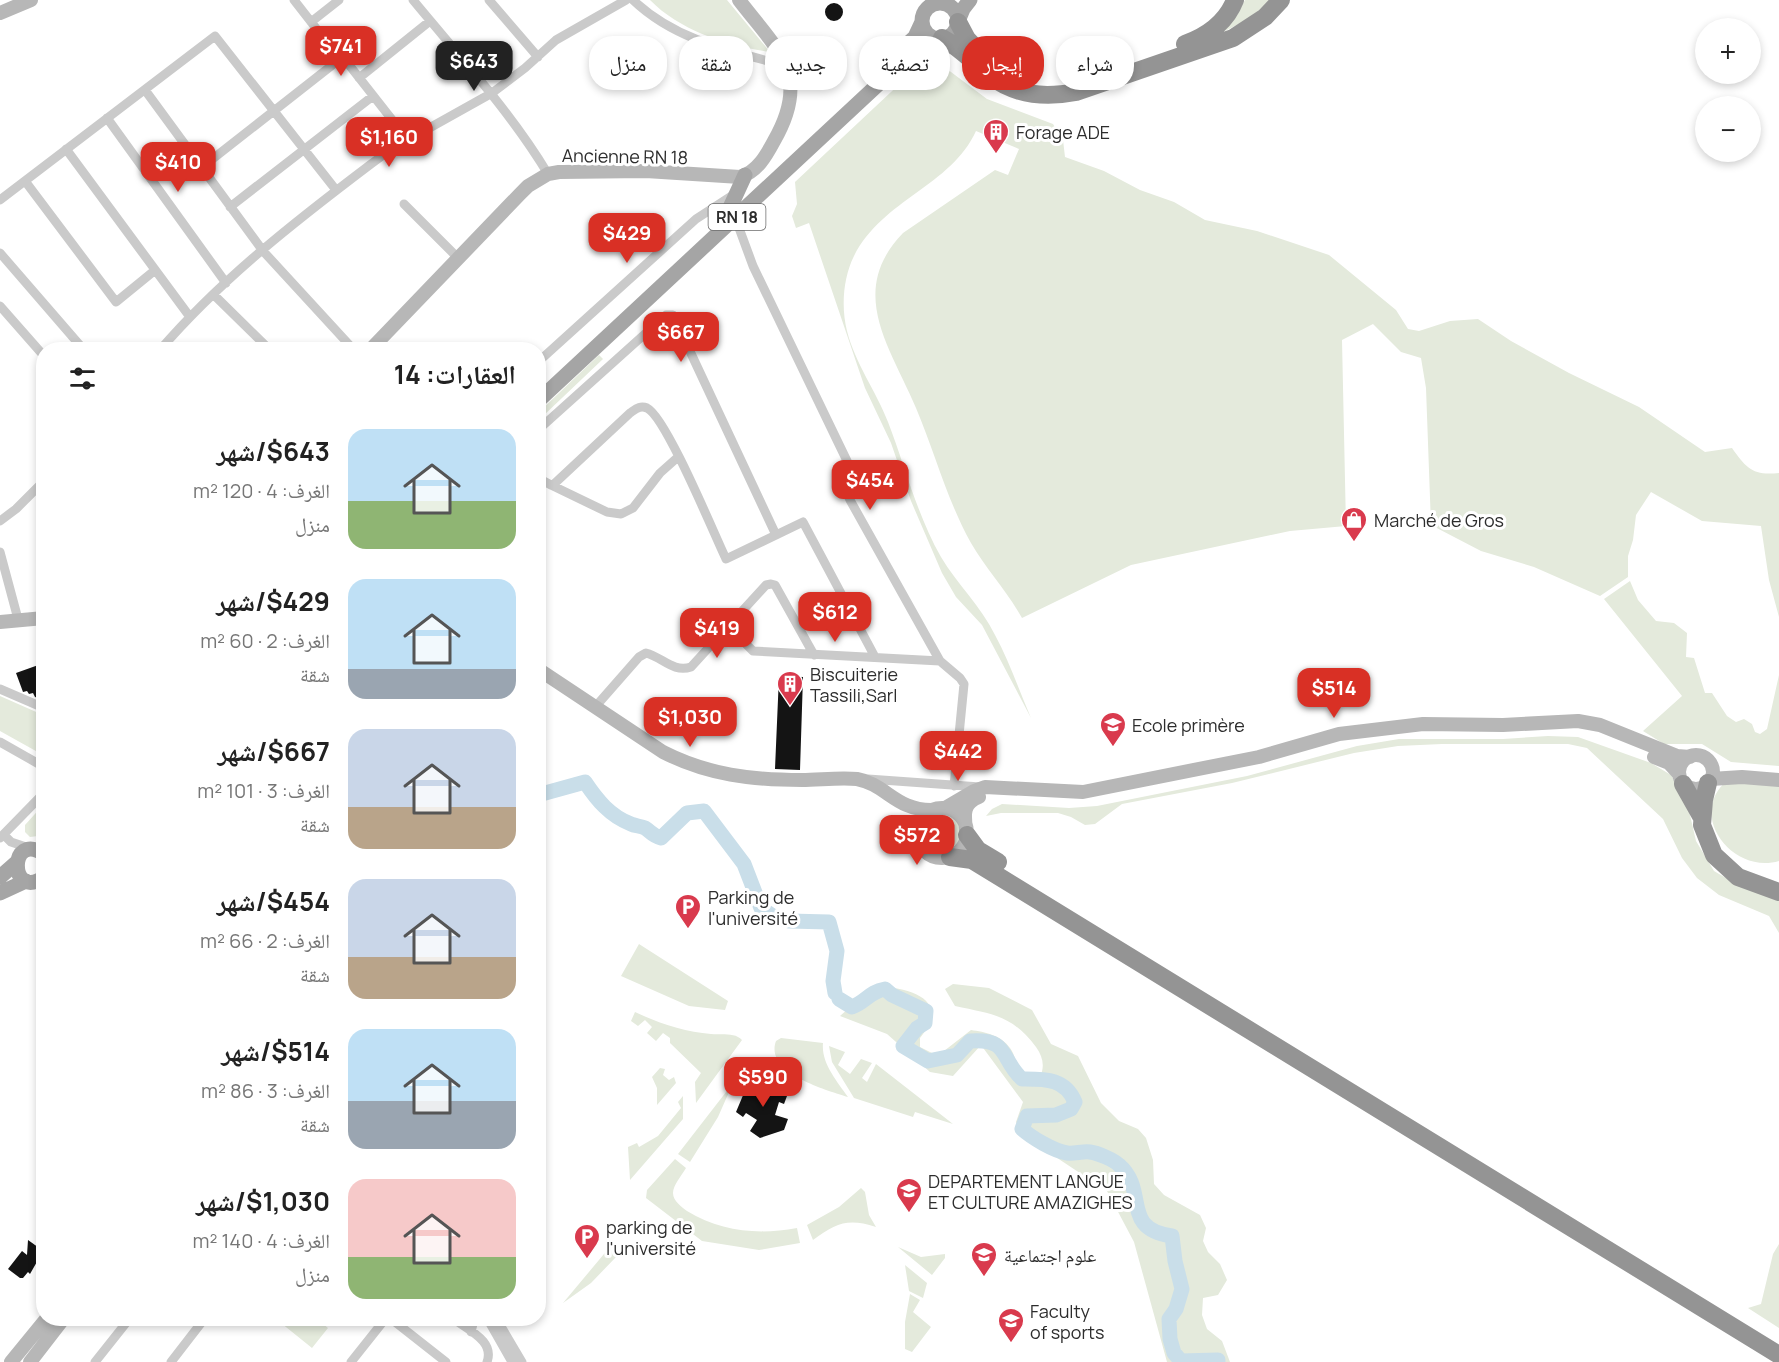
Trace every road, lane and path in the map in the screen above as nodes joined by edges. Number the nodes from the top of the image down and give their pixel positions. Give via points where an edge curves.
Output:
1 (31, 0) edge
2 (294, 0) edge
3 (339, 0) edge
4 (413, 0) edge
5 (489, 0) edge
6 (626, 0) edge
7 (633, 0) edge
8 (739, 0) edge
9 (970, 0) edge
10 (1235, 0) edge
11 (1281, 0) edge
12 (944, 1) edge
13 (0, 13) edge
14 (430, 21) junction
15 (310, 22) junction
16 (922, 22) junction
17 (958, 22) junction
18 (767, 36) edge
19 (935, 36) edge
20 (945, 36) edge
21 (950, 43) edge
22 (538, 57) junction
23 (340, 59) junction
24 (765, 60) edge
25 (359, 78) junction
26 (145, 90) junction
27 (789, 90) edge
28 (871, 90) edge
29 (492, 93) junction
30 (373, 96) junction
31 (273, 111) junction
32 (107, 118) junction
33 (408, 140) junction
34 (66, 149) junction
35 (305, 151) junction
36 (201, 168) junction
37 (548, 174) junction
38 (745, 176) junction
39 (25, 181) junction
40 (336, 190) junction
41 (735, 194) junction
42 (0, 200) edge
43 (404, 204) dead end
44 (230, 207) junction
45 (733, 214) junction
46 (723, 230) junction
47 (741, 234) junction
48 (263, 251) junction
49 (0, 253) edge
50 (458, 258) junction
51 (4, 265) edge
52 (154, 271) junction
53 (226, 283) junction
54 (214, 295) junction
55 (0, 306) edge
56 (190, 317) junction
57 (76, 342) edge
58 (168, 342) edge
59 (262, 342) edge
60 (347, 342) edge
61 (378, 342) edge
62 (36, 347) edge
63 (546, 355) edge
64 (546, 381) edge
65 (546, 393) edge
66 (546, 423) edge
67 (678, 458) junction
68 (546, 482) edge
69 (551, 485) junction
70 (36, 490) edge
71 (0, 521) edge
72 (776, 535) junction
73 (0, 552) edge
74 (36, 619) edge
75 (18, 620) junction
76 (0, 622) edge
77 (728, 626) junction
78 (814, 655) junction
79 (875, 657) junction
80 (940, 661) junction
81 (546, 674) edge
82 (0, 689) edge
83 (36, 705) edge
84 (596, 706) junction
85 (0, 742) edge
86 (1690, 757) junction
87 (36, 762) edge
88 (1710, 763) junction
89 (1742, 777) junction
90 (858, 779) junction
91 (1681, 779) junction
92 (1779, 780) edge
93 (1710, 781) junction
94 (954, 786) junction
95 (985, 788) junction
96 (36, 802) edge
97 (899, 803) junction
98 (939, 809) junction
99 (1701, 816) junction
100 (967, 832) junction
101 (5, 838) edge
102 (919, 843) junction
103 (36, 849) edge
104 (36, 850) edge
105 (950, 857) junction
106 (16, 863) junction
107 (1779, 877) edge
108 (0, 878) edge
109 (36, 882) edge
110 (36, 882) edge
111 (1756, 883) junction
112 (1779, 892) edge
113 (0, 893) edge
114 (41, 1326) edge
115 (58, 1326) edge
116 (124, 1326) edge
117 (199, 1326) edge
118 (381, 1326) edge
119 (399, 1326) edge
120 (472, 1326) edge
121 (493, 1326) edge
122 (495, 1326) edge
123 (38, 1330) junction
124 (1779, 1342) edge
125 (1779, 1354) edge
126 (11, 1362) edge
127 (17, 1362) edge
128 (30, 1362) edge
129 (95, 1362) edge
130 (171, 1362) edge
131 (351, 1362) edge
132 (446, 1362) edge
133 (487, 1362) edge
134 (512, 1362) edge
135 (522, 1362) edge

1 - 13 main road
2 - 15 street
3 - 15 street
4 - 14 street
5 - 22 street
6 - 22 street via 556,40
7 - 24 street via 659,22 698,42
8 - 18 main road
9 - 17 main road
10 - 17 highway via 1222,22 1202,38 1079,81 1054,85 1029,84 1003,73 970,43
11 - 21 highway via 1265,17 1233,38 1051,97 1017,91 991,77 963,50
12 - 16 main road via 928,7
12 - 17 main road via 954,10
14 - 25 street
14 - 29 street
15 - 23 street
16 - 19 main road via 927,33
16 - 45 main road, RN 18 via 912,40
17 - 20 main road via 953,33
22 - 29 street
23 - 25 street
23 - 31 street
25 - 30 street
26 - 31 street via 215,36
26 - 32 street
26 - 36 street
27 - 38 main road via 784,123 764,158
28 - 45 main road, RN 18
29 - 33 street
29 - 37 street
30 - 33 street
30 - 35 street
31 - 35 street
31 - 36 street
32 - 34 street
32 - 53 street
33 - 40 street
34 - 39 street
34 - 52 street
35 - 40 street
35 - 44 street
36 - 44 street
37 - 38 main road, Ancienne RN 18 via 590,170
37 - 50 main road, Ancienne RN 18 via 528,186
38 - 41 main road
39 - 42 street
39 - 52 street via 116,302
40 - 48 street
41 - 45 main road
41 - 63 street via 696,219
43 - 50 street
44 - 48 street
45 - 46 main road, RN 18
45 - 47 street
45 - 64 main road, RN 18
46 - 47 street via 734,228
46 - 65 main road, RN 18
47 - 80 street via 848,463 844,471 845,491
48 - 53 street
48 - 60 street
49 - 51 street
50 - 61 main road, Ancienne RN 18
51 - 57 street
52 - 56 street
53 - 54 street
54 - 56 street
54 - 59 street
55 - 62 street
56 - 58 street
66 - 72 street via 666,315 673,315
67 - 69 street via 660,473 633,508 621,514 607,512
67 - 69 street via 655,416 647,408 638,407
67 - 72 street via 726,559
68 - 69 street
70 - 71 street
72 - 79 street via 803,522
73 - 75 street
74 - 75 main road
75 - 76 main road
77 - 78 street via 753,651
77 - 78 street via 766,585 775,585
77 - 84 street via 691,667 682,670 646,653 639,657
78 - 79 street
79 - 80 street
80 - 94 street via 964,684
81 - 84 main road
82 - 83 street
84 - 90 main road via 683,763 720,774 760,780
85 - 87 street
86 - 88 main road via 1701,757
86 - 91 main road via 1682,763
86 - 95 main road via 1677,756 1600,725 1578,721 1423,724 1339,734 1259,757 1083,792
88 - 89 main road
88 - 93 main road
89 - 92 main road
89 - 93 main road
90 - 94 street
90 - 97 main road
91 - 93 main road via 1688,787 1699,789
91 - 99 highway
91 - 100 main road via 1669,763 1612,737 1577,729 1416,732 1355,739 1249,768 1090,799 1058,801 984,795 968,803 964,813
93 - 99 highway
94 - 95 street
95 - 98 main road
96 - 101 street
97 - 98 main road via 911,808
97 - 102 main road
98 - 100 main road via 957,813
98 - 102 main road via 920,820
99 - 111 highway via 1706,839 1720,862 1738,877
100 - 105 main road via 960,850
100 - 124 highway via 978,850
101 - 103 street
101 - 106 street
102 - 105 main road via 932,856
104 - 106 main road via 24,852
105 - 125 highway via 972,860
106 - 108 main road
106 - 109 main road via 18,873
107 - 111 highway
110 - 113 main road
111 - 112 highway
114 - 123 main road
115 - 128 main road
116 - 129 street
117 - 130 street
118 - 131 street
119 - 132 street
120 - 133 street via 489,1349
121 - 134 street
122 - 135 street
123 - 126 main road
123 - 127 street

